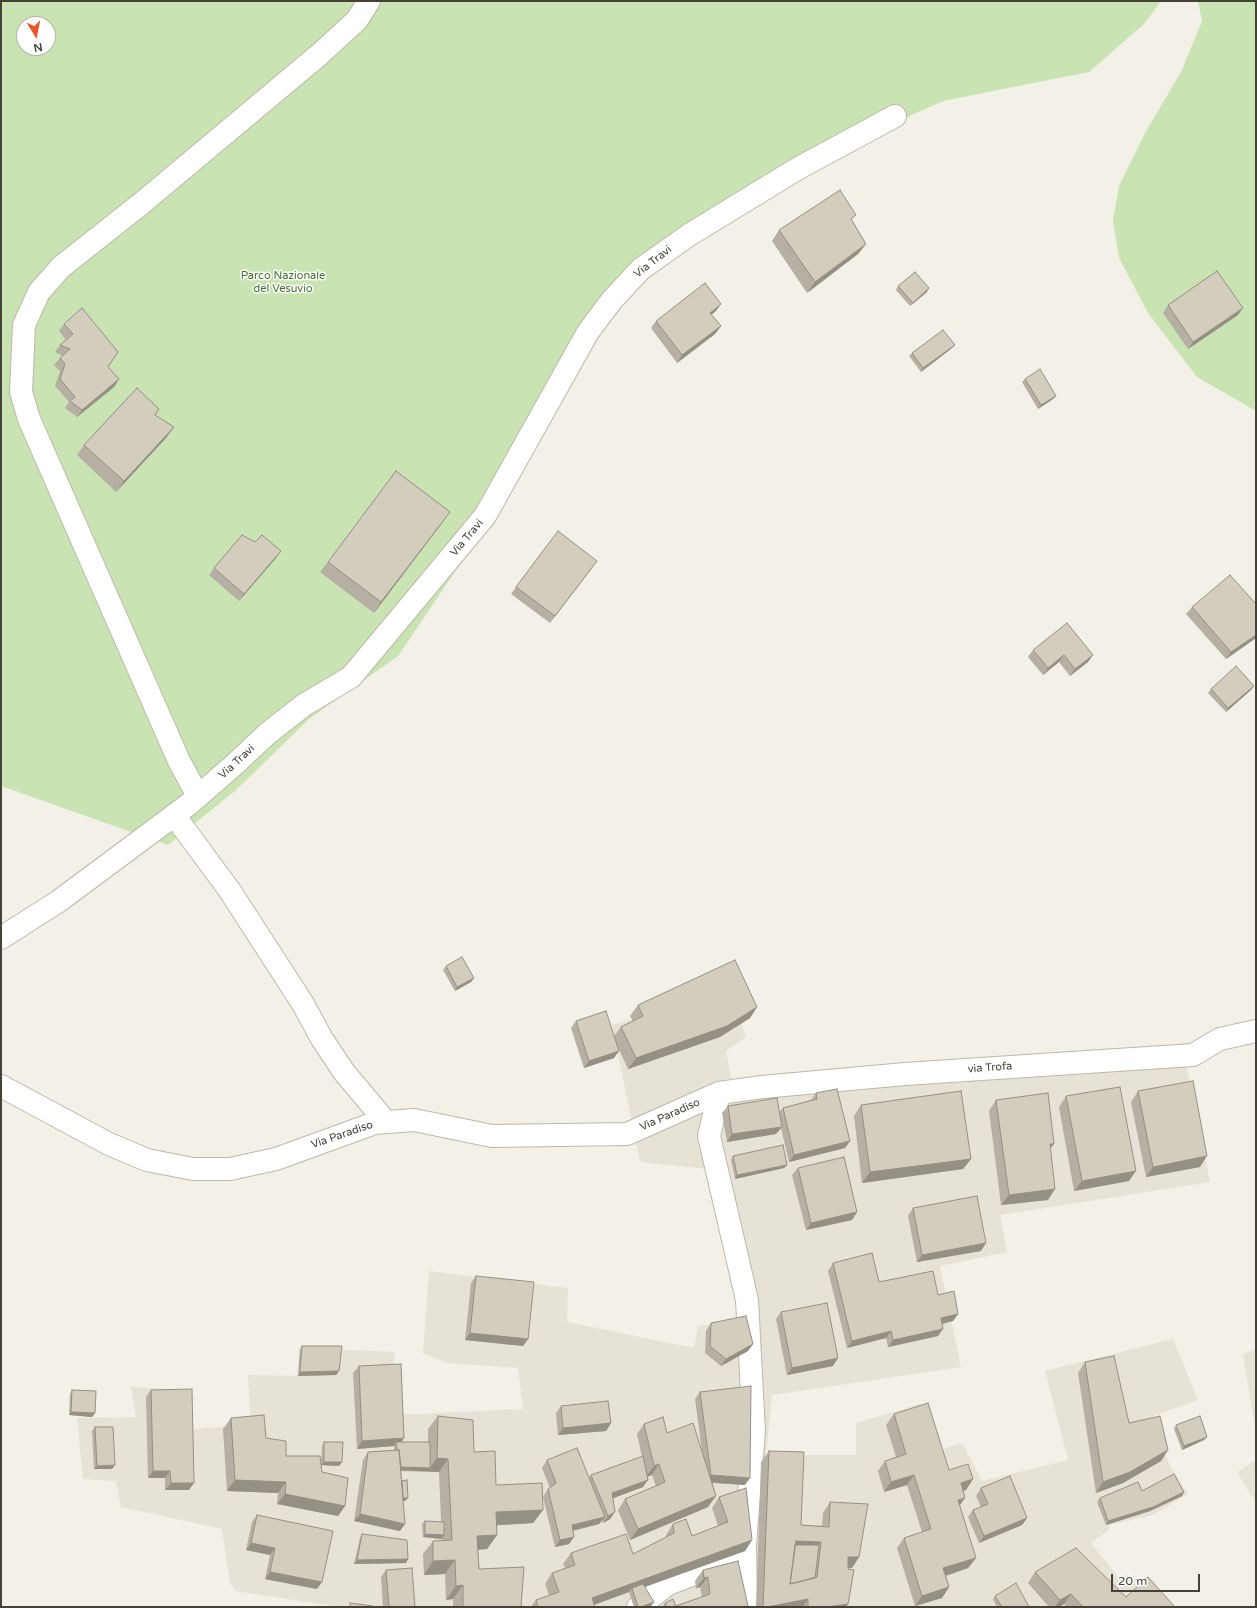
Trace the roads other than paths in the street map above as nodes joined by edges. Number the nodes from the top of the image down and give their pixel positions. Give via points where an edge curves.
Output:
1 (369, 1) edge
2 (895, 116) dead end
3 (198, 796) junction
4 (174, 815) junction
5 (1, 938) edge
6 (1256, 1031) edge
7 (1, 1086) edge
8 (719, 1093) junction
9 (386, 1122) junction
10 (745, 1562) junction
11 (638, 1607) edge
12 (746, 1607) edge

1 - 3 street via 357,20 320,54 62,267 38,292 24,325 21,392 29,419 179,762
2 - 3 street, Via Travi via 798,169 641,268 588,332 486,516 393,629 351,677 304,705 267,734
3 - 4 street, Via Travi
4 - 5 street, Via Travi via 59,901
4 - 9 street via 230,891 344,1072
6 - 8 street, via Trofa via 1220,1039 1193,1055 905,1074
7 - 9 street, Via Paradiso via 147,1160 194,1169 230,1169 276,1159 375,1123
8 - 9 street, Via Paradiso via 627,1134 492,1136 414,1120
8 - 10 street via 709,1136 747,1300 754,1431
10 - 11 street via 708,1569 668,1584
10 - 12 street

